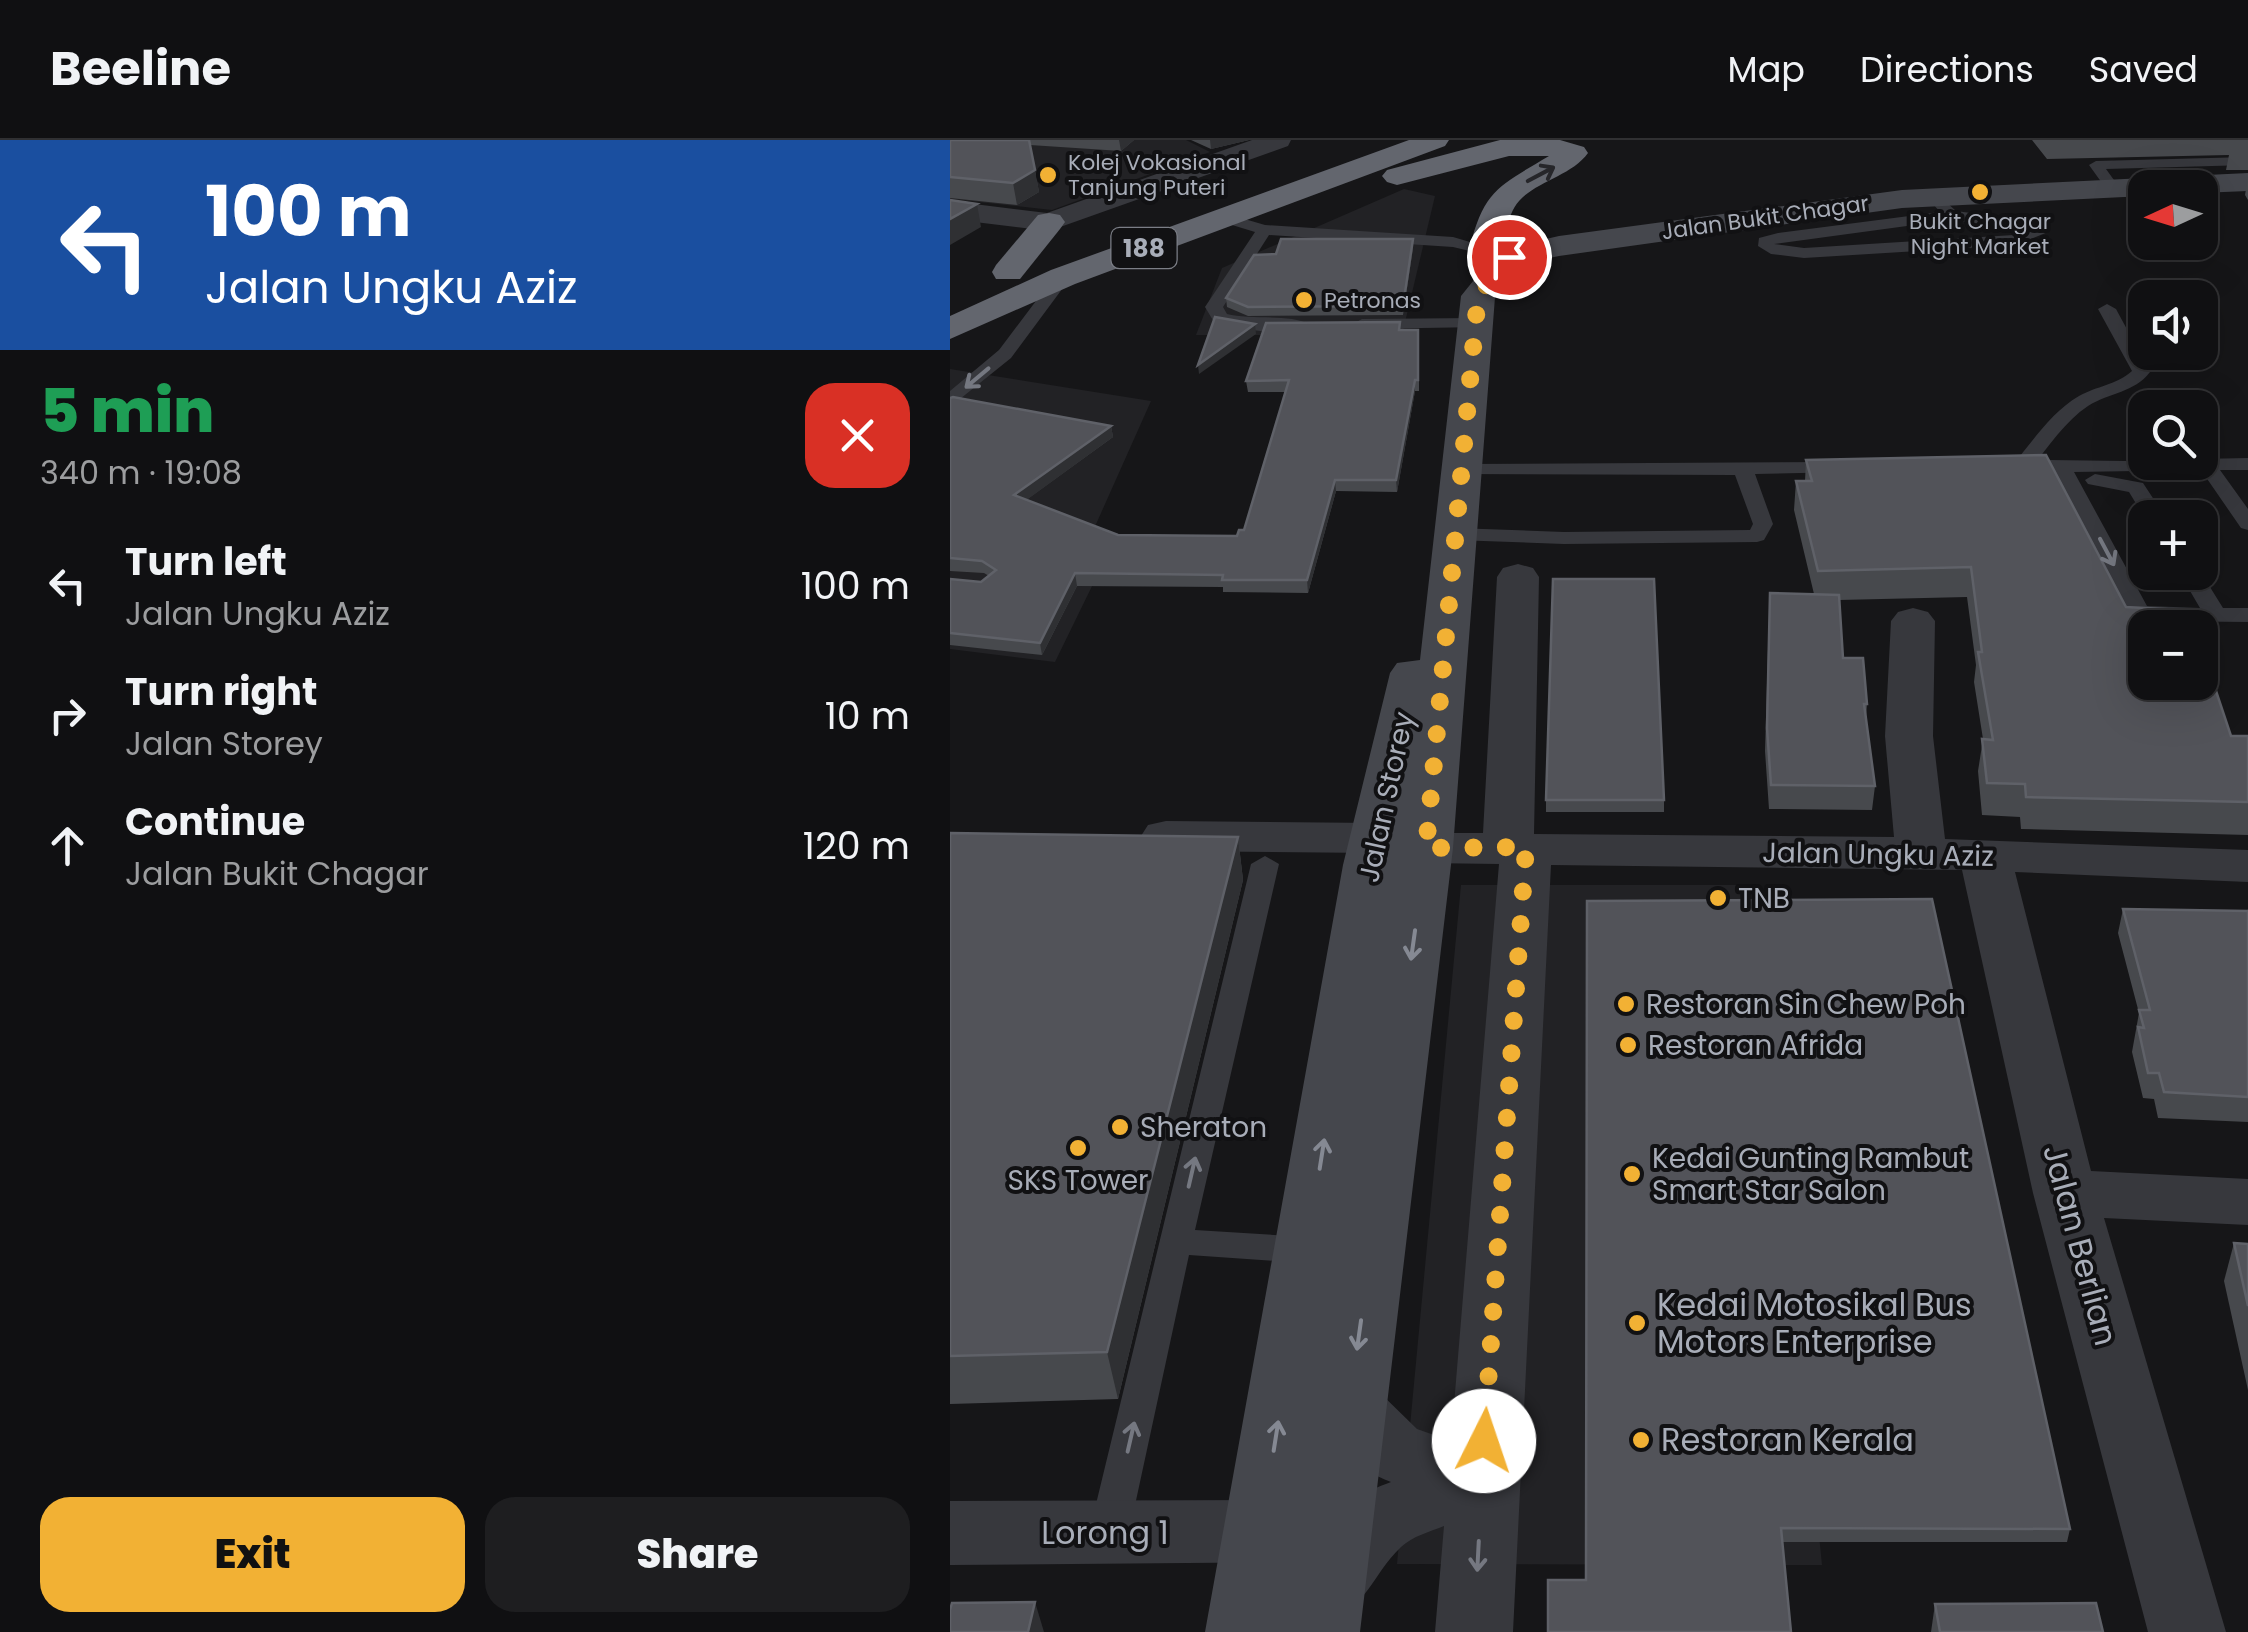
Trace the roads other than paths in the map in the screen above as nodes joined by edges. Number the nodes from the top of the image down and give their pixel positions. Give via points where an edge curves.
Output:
1 (1481, 143) edge
2 (1290, 147) edge
3 (1347, 152) edge
4 (2248, 161) edge
5 (2248, 182) edge
6 (2112, 187) junction
7 (1943, 206) junction
8 (950, 210) edge
9 (1248, 218) junction
10 (1049, 222) junction
11 (1498, 252) junction
12 (1008, 272) junction
13 (1063, 278) junction
14 (950, 299) edge
15 (2106, 309) dead end
16 (1476, 323) junction
17 (950, 329) edge
18 (950, 401) edge
19 (2218, 464) edge
20 (2248, 464) edge
21 (2022, 467) junction
22 (1743, 468) junction
23 (1857, 468) edge
24 (1988, 468) edge
25 (2128, 468) edge
26 (1461, 470) junction
27 (2064, 471) junction
28 (2217, 480) edge
29 (2144, 500) edge
30 (2248, 524) edge
31 (1455, 534) junction
32 (1518, 577) dead end
33 (2138, 610) edge
34 (2218, 615) edge
35 (2248, 615) edge
36 (1913, 621) dead end
37 (1517, 847) junction
38 (1390, 850) junction
39 (1921, 853) junction
40 (1984, 856) junction
41 (1265, 864) junction
42 (2248, 866) edge
43 (2064, 1193) junction
44 (2248, 1202) edge
45 (1175, 1241) junction
46 (1307, 1250) junction
47 (1349, 1408) junction
48 (1482, 1480) junction
49 (1109, 1532) junction
50 (950, 1533) edge
51 (1309, 1571) edge
52 (1246, 1632) edge
53 (1474, 1632) edge
54 (2187, 1632) edge

1 - 3 highway
1 - 9 highway
11 -> 1 highway via 1494,210 1513,190 1574,153
2 - 10 street
2 - 12 highway, 188
3 - 9 highway, 188
4 - 6 lane via 2096,165
5 - 6 main road, Jalan Bukit Chagar
6 - 7 main road, Jalan Bukit Chagar
7 - 7 lane via 2040,232 2016,240 1804,253 1766,246 1778,238
7 - 11 main road, Jalan Bukit Chagar
8 - 10 street
9 - 11 lane
9 - 13 highway, 188
9 - 16 lane via 1214,307 1227,321
10 - 12 highway
11 - 16 main road via 1478,296
12 - 14 highway, 188
13 - 17 highway, 188
13 -> 18 lane via 1005,354
15 - 21 lane via 2141,372 2129,386 2090,397
16 - 26 main road
19 - 20 lane
21 - 24 lane
21 - 27 lane
22 - 23 lane
22 - 26 lane
22 - 31 lane via 1763,524 1757,536
25 - 27 lane
26 - 31 main road, Jalan Storey
26 - 38 main road, Jalan Storey
27 - 29 lane via 2136,487
27 -> 33 lane
28 - 30 lane
31 - 38 main road, Jalan Storey
32 - 37 street
34 - 35 lane
36 - 39 street via 1909,736
37 - 38 street, Jalan Ungku Aziz
37 - 39 street, Jalan Ungku Aziz
37 - 48 street
38 - 41 street
38 - 41 street via 1127,850
46 -> 38 main road, Jalan Storey
38 -> 47 main road, Jalan Storey
39 - 40 street, Jalan Ungku Aziz
40 - 42 street, Jalan Ungku Aziz
40 - 43 street, Jalan Berlian
45 -> 41 lane
43 - 44 street
43 - 54 street, Jalan Berlian
45 - 46 lane
49 -> 45 lane
51 -> 46 main road, Jalan Storey
47 - 48 street via 1387,1449
47 - 51 main road, Jalan Storey
48 - 51 street via 1388,1515
48 -> 53 street
49 - 50 street, Lorong 1
49 - 51 street, Lorong 1
51 - 52 main road, Jalan Storey

